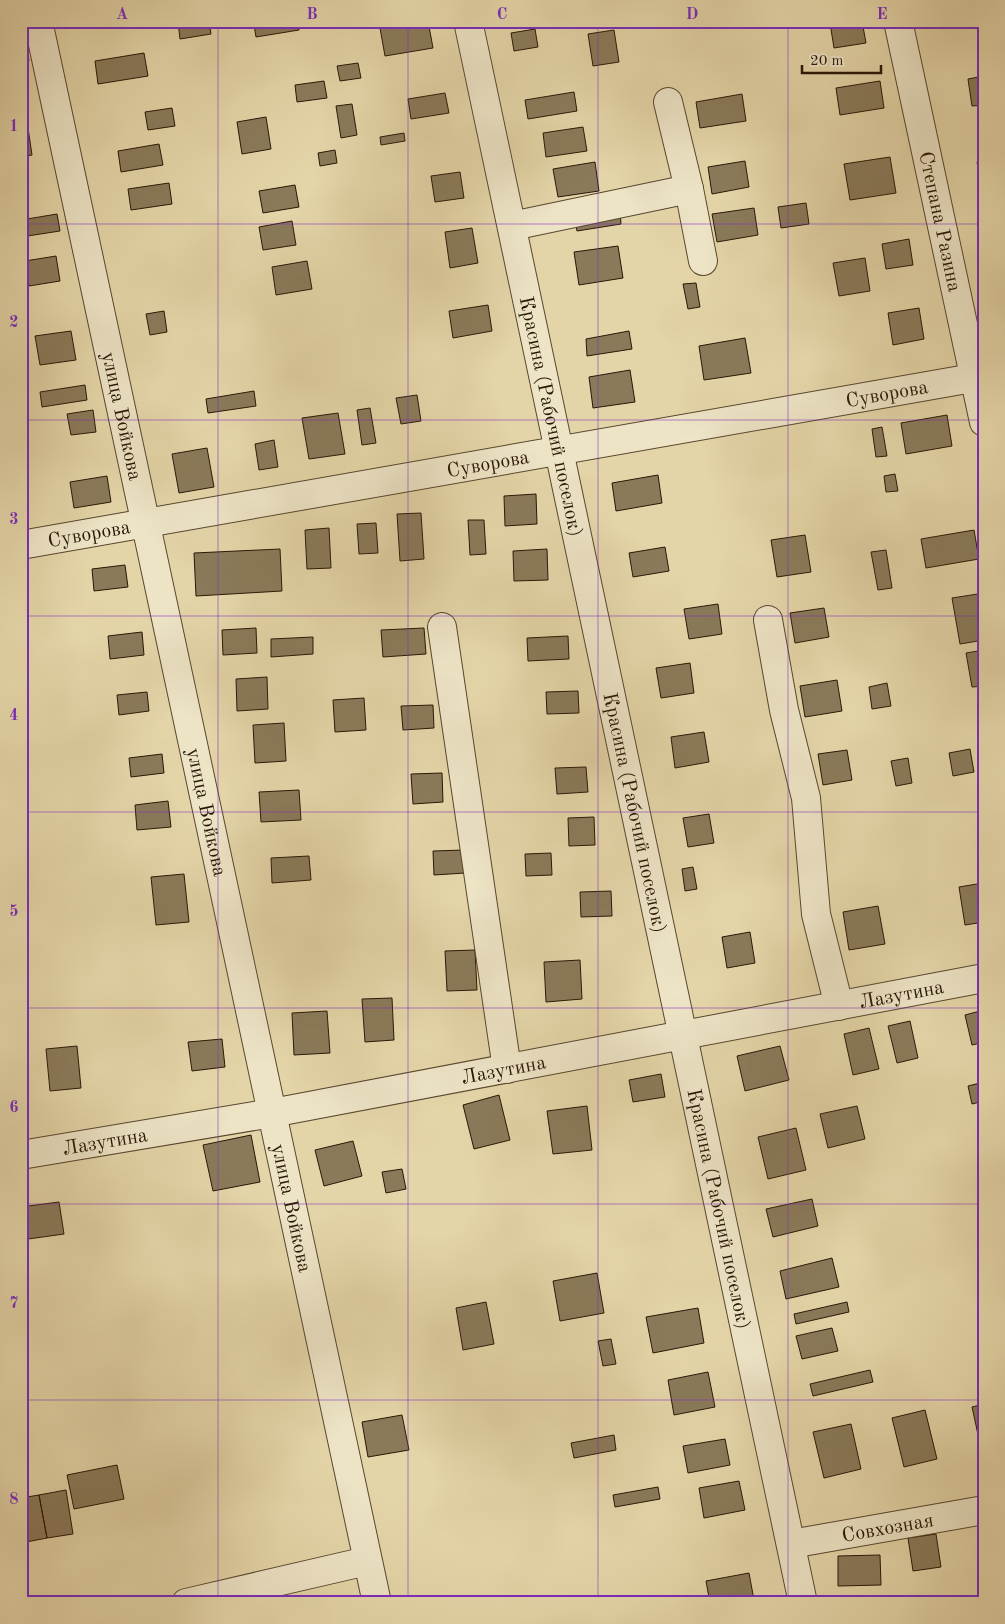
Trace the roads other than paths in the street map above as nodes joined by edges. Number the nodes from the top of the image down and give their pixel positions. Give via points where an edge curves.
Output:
1 (38, 21) edge
2 (468, 21) edge
3 (898, 21) edge
4 (668, 102) dead end
5 (689, 189) junction
6 (512, 226) junction
7 (703, 261) dead end
8 (979, 376) edge
9 (984, 422) edge
10 (559, 450) junction
11 (146, 523) junction
12 (21, 544) edge
13 (768, 620) dead end
14 (442, 627) dead end
15 (984, 978) edge
16 (838, 1006) junction
17 (683, 1036) junction
18 (507, 1069) junction
19 (272, 1114) junction
20 (21, 1155) edge
21 (984, 1510) edge
22 (791, 1544) junction
23 (368, 1561) junction
24 (186, 1603) edge
25 (377, 1603) edge
26 (803, 1603) edge

1 - 11 street, улица Войкова
2 - 6 street, Красина (Рабочий поселок)
3 - 8 street, Степана Разина
4 - 5 street
5 - 6 street
5 - 7 street
6 - 10 street, Красина (Рабочий поселок)
8 - 9 street, Степана Разина
8 - 10 street, Суворова
10 - 11 street, Суворова
10 - 17 street, Красина (Рабочий поселок)
11 - 12 street, Суворова
11 - 19 street, улица Войкова
13 - 16 street via 784,710 806,798 816,914
14 - 18 street
15 - 16 street, Лазутина
16 - 17 street, Лазутина
17 - 18 street, Лазутина
17 - 22 street, Красина (Рабочий поселок)
18 - 19 street, Лазутина
19 - 20 street, Лазутина
19 - 23 street, улица Войкова
21 - 22 street, Совхозная
22 - 26 street, Красина (Рабочий поселок)
23 - 24 street
23 - 25 street, улица Войкова

